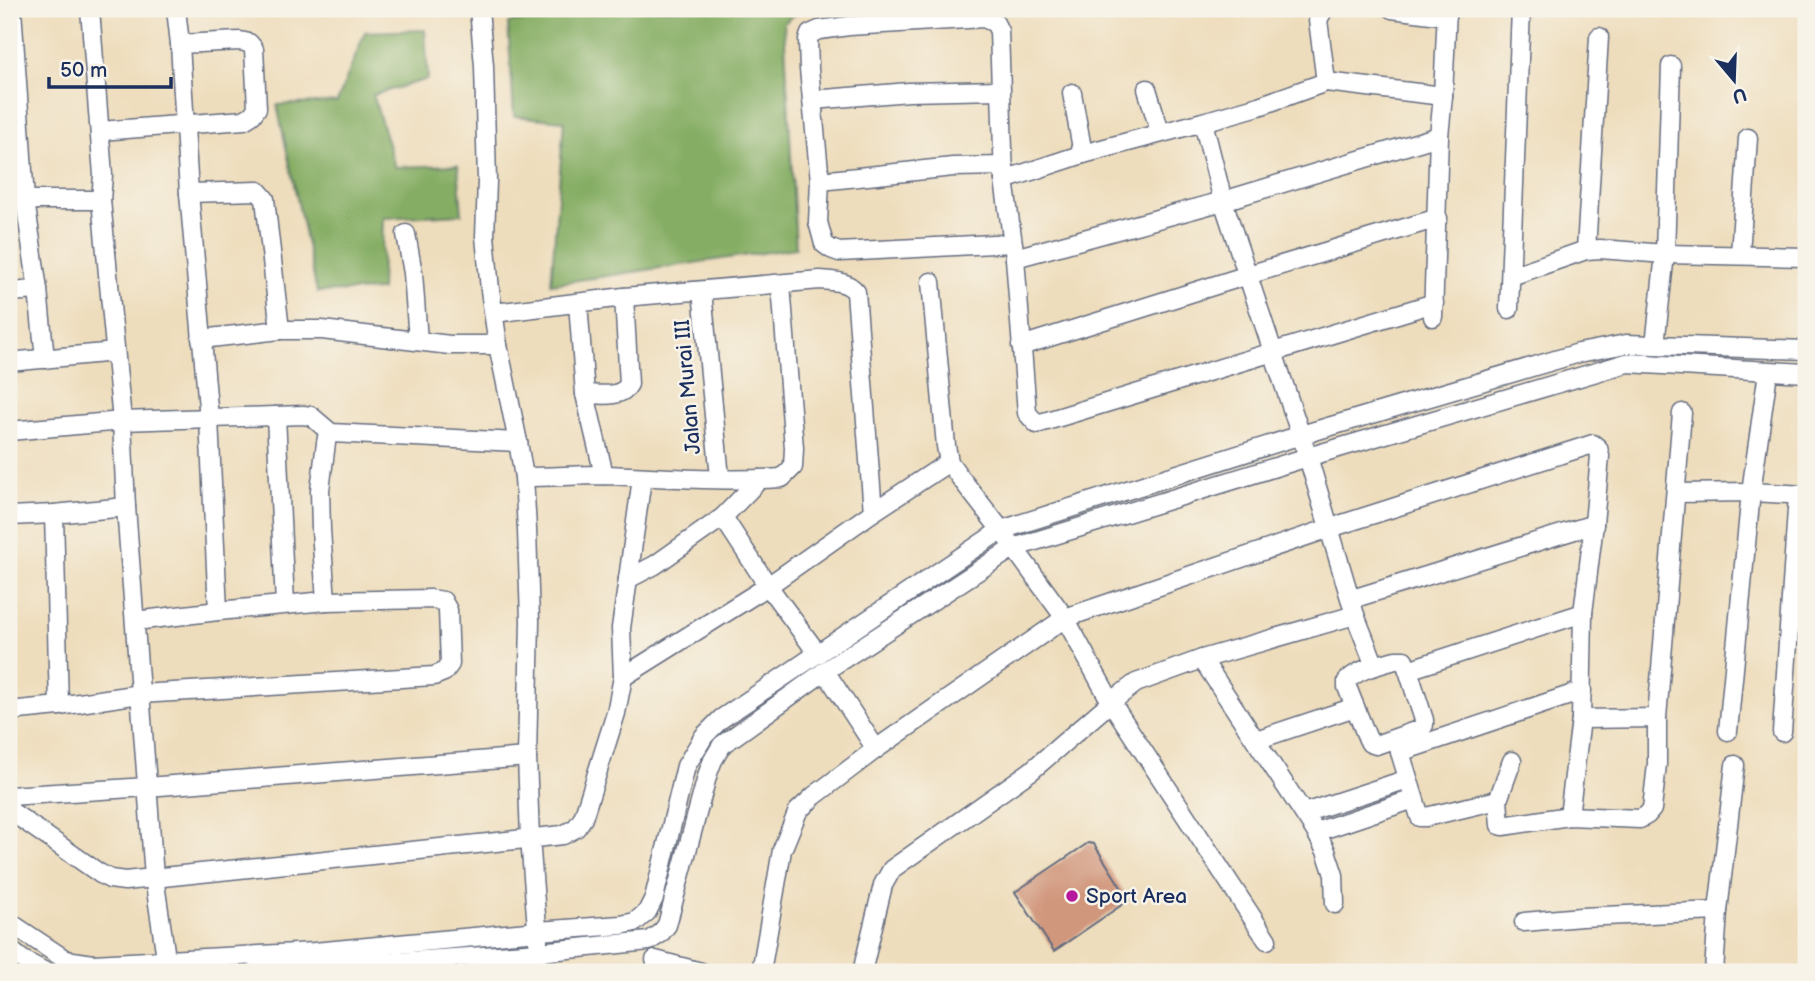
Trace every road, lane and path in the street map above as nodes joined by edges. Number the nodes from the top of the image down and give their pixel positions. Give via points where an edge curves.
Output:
1 (12, 9) edge
2 (90, 9) edge
3 (176, 9) edge
4 (479, 9) edge
5 (1324, 9) edge
6 (1392, 9) edge
7 (1521, 9) edge
8 (1447, 12) edge
9 (10, 33) edge
10 (1599, 37) dead end
11 (180, 44) junction
12 (1671, 66) dead end
13 (1326, 82) junction
14 (1147, 89) dead end
15 (1000, 90) junction
16 (1072, 93) dead end
17 (1443, 96) junction
18 (813, 100) junction
19 (1203, 122) junction
20 (186, 125) junction
21 (100, 131) junction
22 (1160, 132) junction
23 (1440, 136) junction
24 (1748, 138) dead end
25 (1083, 154) junction
26 (1004, 173) junction
27 (820, 181) junction
28 (190, 193) junction
29 (25, 200) junction
30 (101, 200) junction
31 (1223, 201) junction
32 (1438, 218) junction
33 (406, 234) dead end
34 (1586, 250) junction
35 (1014, 251) junction
36 (1665, 254) junction
37 (1740, 254) junction
38 (1806, 257) edge
39 (1248, 275) junction
40 (1511, 276) junction
41 (931, 282) dead end
42 (781, 285) junction
43 (38, 290) junction
44 (702, 291) junction
45 (9, 292) edge
46 (624, 297) junction
47 (578, 303) junction
48 (1509, 309) dead end
49 (494, 313) junction
50 (280, 330) junction
51 (201, 338) junction
52 (418, 341) junction
53 (1626, 344) junction
54 (498, 345) junction
55 (1654, 345) junction
56 (1021, 346) junction
57 (1806, 350) edge
58 (1272, 351) junction
59 (115, 352) junction
60 (45, 359) junction
61 (9, 362) edge
62 (1627, 363) junction
63 (1768, 372) junction
64 (1806, 373) edge
65 (585, 394) junction
66 (1682, 413) dead end
67 (276, 416) junction
68 (209, 419) junction
69 (122, 421) junction
70 (9, 431) edge
71 (331, 433) junction
72 (1301, 435) junction
73 (519, 442) junction
74 (1308, 457) junction
75 (949, 462) junction
76 (604, 475) junction
77 (524, 477) junction
78 (642, 478) junction
79 (720, 478) junction
80 (760, 479) junction
81 (1751, 492) junction
82 (1676, 493) junction
83 (1802, 495) edge
84 (126, 507) junction
85 (873, 512) junction
86 (54, 514) junction
87 (9, 516) edge
88 (723, 517) junction
89 (1594, 524) junction
90 (1330, 528) junction
91 (1001, 530) junction
92 (1013, 548) junction
93 (628, 579) junction
94 (768, 586) junction
95 (326, 601) junction
96 (285, 604) junction
97 (1354, 607) junction
98 (218, 611) junction
99 (1583, 613) junction
100 (1065, 618) junction
101 (135, 621) junction
102 (818, 654) junction
103 (1202, 659) junction
104 (1375, 666) junction
105 (1408, 670) junction
106 (825, 671) junction
107 (623, 677) junction
108 (783, 678) junction
109 (1582, 691) junction
110 (796, 693) junction
111 (140, 694) junction
112 (1111, 702) junction
113 (59, 706) junction
114 (1355, 706) junction
115 (9, 711) edge
116 (1657, 718) junction
117 (1581, 719) junction
118 (1728, 731) dead end
119 (1782, 732) dead end
120 (1256, 740) junction
121 (1399, 746) junction
122 (876, 749) junction
123 (527, 757) junction
124 (1512, 761) dead end
125 (1735, 765) dead end
126 (1408, 779) junction
127 (147, 787) junction
128 (9, 796) edge
129 (1414, 799) junction
130 (1498, 800) junction
131 (9, 810) edge
132 (1304, 813) junction
133 (1569, 816) junction
134 (1316, 832) junction
135 (530, 838) junction
136 (154, 877) junction
137 (1335, 904) dead end
138 (1718, 911) junction
139 (9, 922) edge
140 (1524, 922) dead end
141 (538, 931) junction
142 (1267, 940) dead end
143 (649, 941) junction
144 (539, 952) junction
145 (15, 960) edge
146 (270, 963) edge
147 (654, 966) edge
148 (167, 967) edge
149 (369, 968) edge
150 (46, 972) edge
151 (255, 972) edge
152 (701, 972) edge
153 (761, 972) edge
154 (862, 972) edge
155 (1714, 972) edge

1 - 9 street
2 - 21 street
3 - 11 street
4 - 49 street via 485,236
5 - 13 street via 1318,20
6 - 8 street
7 - 40 street
8 - 17 street
9 - 29 street
10 - 34 street
11 - 20 street
11 - 20 street via 240,41 254,48 257,108 252,115 244,120
12 - 36 street
13 - 17 street
13 - 19 street
14 - 22 street
15 - 18 street
15 - 18 street via 999,31 984,18 814,32 808,40
15 - 26 street
16 - 25 street
17 - 23 street
18 - 27 street
19 - 22 street
19 - 31 street
20 - 21 street
20 - 28 street
21 - 30 street
22 - 25 street
23 - 31 street
23 - 32 street
24 - 37 street
25 - 26 street
26 - 27 street via 953,167
26 - 35 street
27 - 35 street via 821,234 824,244 839,252
28 - 50 street via 258,191 263,195
28 - 51 street
29 - 30 street
29 - 43 street
30 - 59 street
31 - 35 street
31 - 39 street
32 - 39 street
32 - 58 street via 1434,310
33 - 52 street
34 - 36 street
34 - 40 street
35 - 56 street
36 - 37 street
36 - 55 street
37 - 38 street
39 - 56 street
39 - 58 street
40 - 48 street
41 - 75 street
42 - 44 street
42 - 80 street via 793,467 782,478
42 - 85 street via 836,281 856,292
43 - 45 street
43 - 60 street
44 - 46 street
44 - 79 street, Jalan Murai III
46 - 47 street
46 - 65 street via 629,384 618,394
47 - 49 street
47 - 65 street
49 - 54 street
50 - 51 street
50 - 52 street
51 - 68 street
52 - 54 street
53 - 55 street
53 - 62 street
53 - 72 street via 1579,353
54 - 73 street
55 - 57 street
56 - 58 street via 1027,413 1037,424
58 - 72 street
59 - 60 street
59 - 69 street
60 - 61 street
62 - 63 street
62 - 74 street
63 - 64 street
63 - 81 street
65 - 76 street
66 - 82 street
67 - 68 street
67 - 71 street via 311,416
67 - 96 street
68 - 69 street
68 - 98 street
69 - 70 street
69 - 84 street
71 - 73 street
71 - 95 street via 320,490
72 - 74 street
72 - 91 street
73 - 77 street
74 - 90 street
74 - 92 street
75 - 85 street
75 - 91 street
76 - 77 street
76 - 78 street
77 - 123 street via 530,621
78 - 79 street
78 - 93 street
79 - 80 street
80 - 88 street
81 - 82 street
81 - 83 street
81 - 118 street
82 - 116 street
83 - 119 street
84 - 86 street
84 - 101 street
85 - 94 street
86 - 87 street
86 - 113 street
88 - 93 street
88 - 94 street
89 - 90 street via 1600,456 1593,444
89 - 97 street
89 - 99 street
90 - 97 street
90 - 100 street
91 - 92 street
91 - 102 street
92 - 100 street
92 - 106 street
93 - 107 street via 621,628
94 - 102 street
94 - 107 street
95 - 96 street
95 - 111 street via 443,601 448,610 450,664 434,676
96 - 98 street
97 - 103 street
97 - 104 street
98 - 101 street
99 - 105 street
99 - 109 street
100 - 112 street
100 - 122 street
101 - 111 street
102 - 108 street
103 - 112 street via 1136,683
103 - 120 street
104 - 105 street via 1404,660
104 - 114 street via 1347,681
105 - 121 street via 1424,725
106 - 110 street
106 - 122 street
107 - 135 street via 583,818 563,835
108 - 110 street
108 - 141 street via 721,719 694,751 647,912 635,922 621,925
109 - 117 street
109 - 121 street
110 - 143 street via 722,745 708,772 667,925
111 - 113 street
111 - 127 street
112 - 142 street
112 - 154 street via 1031,771 892,869 883,885
113 - 115 street
114 - 120 street
114 - 121 street via 1370,743
116 - 117 street
116 - 133 street via 1657,764 1652,809 1647,815 1640,819
117 - 133 street
120 - 132 street
121 - 126 street
122 - 153 street via 798,811 782,850
123 - 127 street
123 - 135 street
124 - 130 street
125 - 138 street
126 - 129 street
126 - 132 street
127 - 128 street
127 - 136 street
129 - 130 street via 1420,817
129 - 134 street
130 - 133 street via 1503,826
131 - 136 street via 110,879
132 - 134 street
134 - 137 street via 1335,875
135 - 136 street
135 - 141 street
136 - 148 street
138 - 140 street
138 - 155 street
139 - 148 street via 66,960
141 - 144 street
141 - 146 street
143 - 144 street
143 - 147 street
144 - 149 street
145 - 150 street
146 - 148 street
146 - 149 street
146 - 151 street
147 - 152 street

